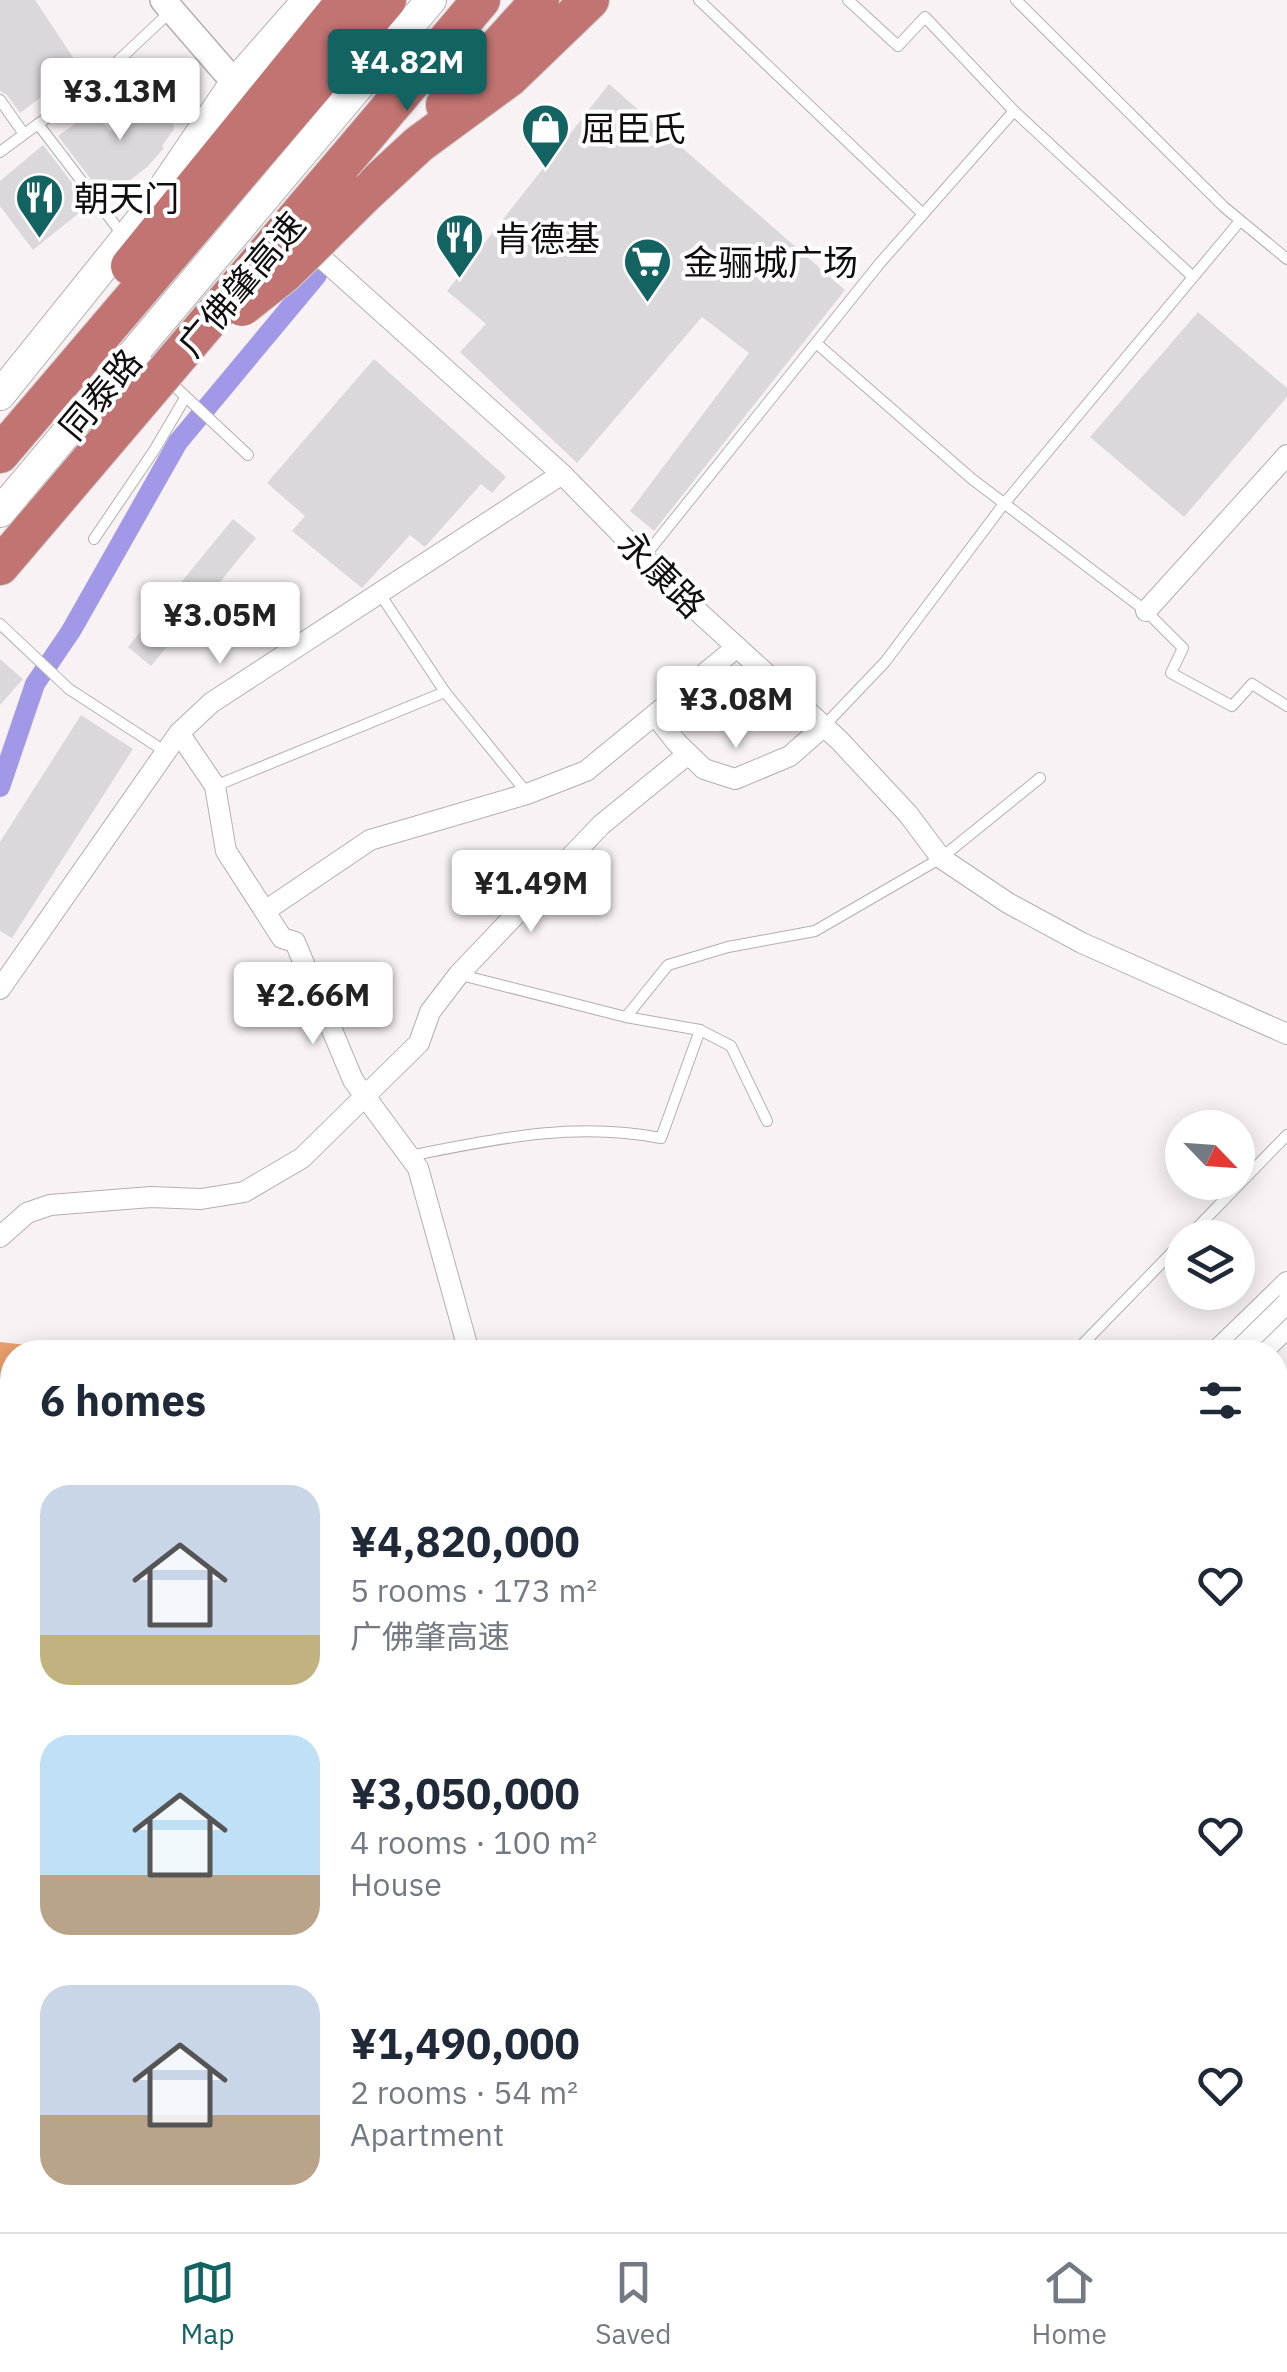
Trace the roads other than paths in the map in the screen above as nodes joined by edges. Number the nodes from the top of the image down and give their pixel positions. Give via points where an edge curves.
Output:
1 (308, 0) edge
2 (346, 0) edge
3 (386, 0) edge
4 (430, 0) edge
5 (471, 0) edge
6 (481, 0) edge
7 (540, 0) edge
8 (590, 0) edge
9 (699, 0) edge
10 (848, 0) edge
11 (1016, 0) edge
12 (168, 5) edge
13 (235, 83) junction
14 (0, 100) edge
15 (1014, 110) junction
16 (38, 124) junction
17 (24, 134) junction
18 (315, 136) junction
19 (0, 152) edge
20 (366, 192) junction
21 (260, 203) junction
22 (923, 214) junction
23 (1240, 221) junction
24 (126, 239) junction
25 (1287, 260) edge
26 (1192, 276) junction
27 (816, 343) junction
28 (137, 350) junction
29 (181, 354) junction
30 (0, 395) edge
31 (188, 401) junction
32 (0, 443) edge
33 (0, 454) edge
34 (1287, 455) edge
35 (248, 456) dead end
36 (562, 474) junction
37 (1004, 505) junction
38 (0, 512) edge
39 (94, 538) dead end
40 (644, 557) junction
41 (0, 566) edge
42 (380, 593) junction
43 (1146, 611) junction
44 (0, 624) edge
45 (737, 647) junction
46 (446, 692) junction
47 (1287, 706) edge
48 (655, 714) junction
49 (824, 726) junction
50 (179, 733) junction
51 (166, 753) junction
52 (688, 754) junction
53 (1040, 778) dead end
54 (215, 786) junction
55 (528, 794) junction
56 (941, 858) junction
57 (265, 911) junction
58 (459, 974) junction
59 (0, 989) edge
60 (626, 1018) junction
61 (700, 1030) junction
62 (1287, 1034) edge
63 (362, 1096) junction
64 (767, 1121) dead end
65 (1287, 1135) edge
66 (408, 1156) junction
67 (1204, 1220) edge
68 (0, 1237) edge
69 (1165, 1260) edge
70 (1287, 1282) edge
71 (1287, 1303) edge
72 (466, 1340) edge
73 (1087, 1340) edge
74 (1239, 1340) edge
75 (1243, 1340) edge

1 - 13 main road
2 - 32 highway via 154,234
3 - 33 highway, 广佛肇高速
4 - 18 main road, 同泰路
5 - 18 street via 418,70 368,108
6 - 29 highway, 广佛肇高速, bridge
7 - 20 highway
8 - 20 highway via 509,78
9 - 22 lane
10 - 15 lane via 898,46 924,17
11 - 23 lane
12 - 13 street
12 - 16 lane via 87,90
13 - 24 main road
14 - 17 lane
15 - 22 lane
15 - 26 lane
16 - 17 lane
16 - 24 lane
17 - 19 lane
18 - 21 main road, 同泰路
20 - 29 highway, bridge via 285,274
21 - 28 main road, 同泰路
21 - 36 street, 永康路
22 - 27 lane
23 - 25 lane
23 - 26 lane
24 - 30 main road
26 - 37 lane
27 - 37 lane
27 - 40 lane
28 - 31 lane
28 - 38 main road, 同泰路
29 - 41 highway, 广佛肇高速, bridge
31 - 35 lane
31 - 39 lane
34 - 43 street
36 - 40 street, 永康路
36 - 42 street
37 - 43 lane
37 - 49 lane via 885,662
40 - 45 street, 永康路
42 - 46 lane
42 - 50 street via 210,703
43 - 47 lane via 1182,648 1171,674 1232,706 1252,684
44 - 51 lane via 69,689
45 - 48 street
45 - 49 street, 永康路
46 - 54 lane
46 - 55 lane
48 - 52 street
48 - 55 street via 586,771
49 - 52 street via 790,756 734,779 704,769
49 - 56 street, 永康路
50 - 51 street
50 - 54 street
51 - 59 street
52 - 58 street via 602,826
53 - 56 lane
54 - 57 street via 226,851
55 - 57 street via 370,840
56 - 60 lane via 815,931 668,964
56 - 62 street, 永康路 via 1082,942
57 - 63 street via 282,938 295,942
58 - 60 lane
58 - 63 street via 430,1012 418,1043
60 - 61 lane
61 - 64 lane via 731,1046
61 - 66 lane via 660,1138 616,1130 509,1136
63 - 66 street
63 - 68 street via 302,1158 244,1192 50,1205 27,1213
65 - 67 lane
66 - 72 street via 418,1168
69 - 73 lane
70 - 74 street
71 - 75 street, bridge

